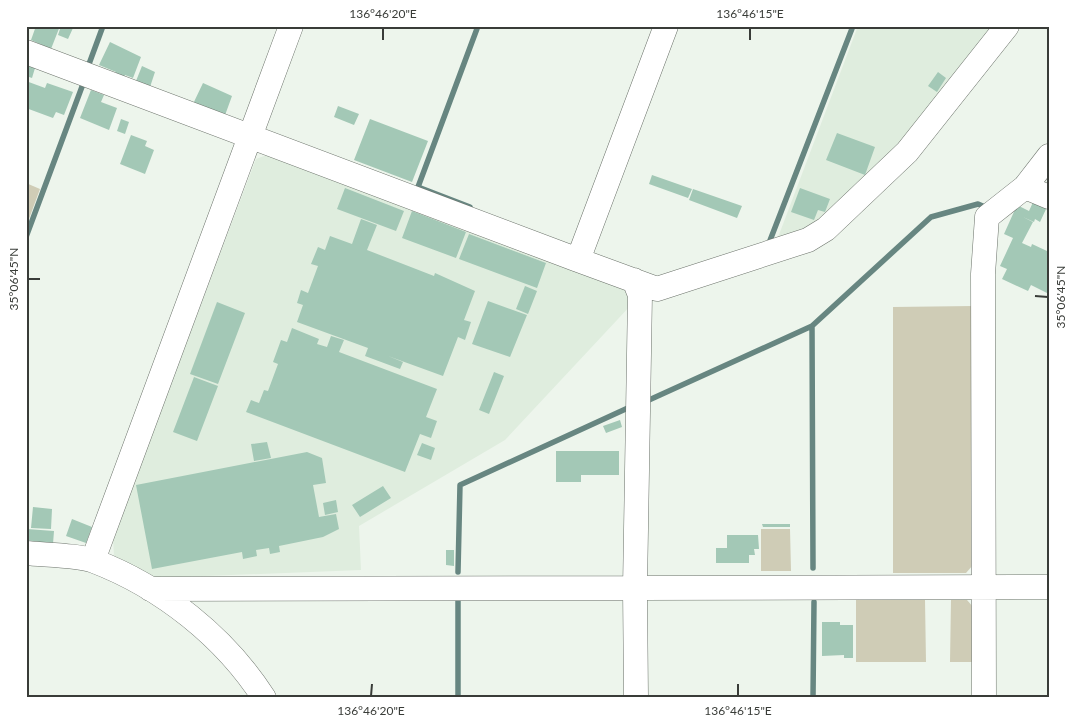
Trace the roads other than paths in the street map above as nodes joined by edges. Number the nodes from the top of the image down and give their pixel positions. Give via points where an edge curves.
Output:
1 (291, 26) edge
2 (666, 26) edge
3 (1007, 26) edge
4 (26, 52) edge
5 (250, 138) junction
6 (1049, 156) edge
7 (1025, 187) junction
8 (1049, 197) edge
9 (578, 260) junction
10 (634, 280) junction
11 (26, 553) edge
12 (93, 560) junction
13 (983, 587) junction
14 (1049, 587) edge
15 (635, 588) junction
16 (150, 589) junction
17 (264, 698) edge
18 (636, 698) edge
19 (984, 698) edge

1 - 5 street
2 - 9 street
3 - 10 street via 907,152 820,232 808,240 657,289
4 - 5 street
5 - 9 street
5 - 12 street
6 - 7 street
7 - 8 street
7 - 13 street via 987,217 983,274
9 - 10 street
10 - 15 street via 640,295
11 - 12 street
12 - 16 street
13 - 14 street
13 - 15 street
13 - 19 street
15 - 16 street
15 - 18 street
16 - 17 street via 216,638 246,671

